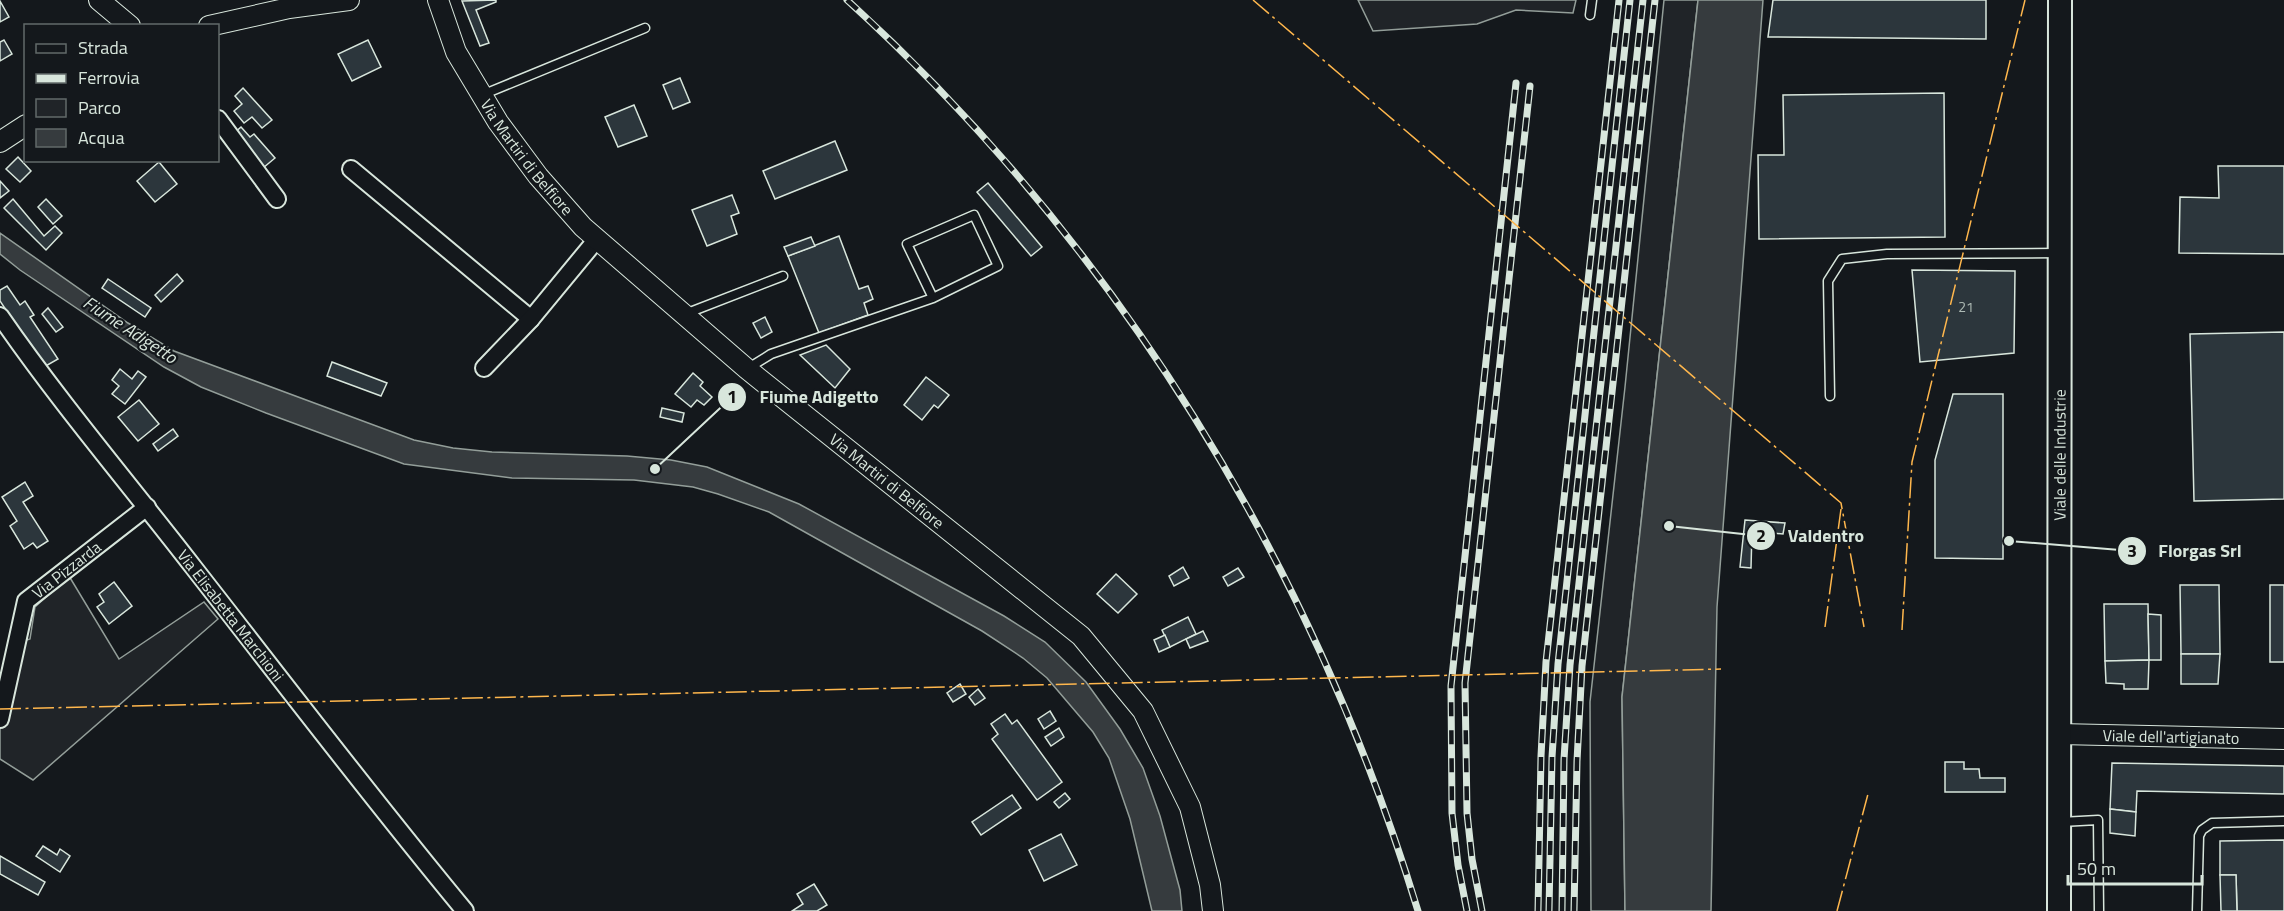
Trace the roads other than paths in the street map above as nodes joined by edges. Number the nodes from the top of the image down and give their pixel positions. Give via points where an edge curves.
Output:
1 (99, 0) edge
2 (349, 0) edge
3 (438, 0) edge
4 (1592, 0) edge
5 (2060, 0) edge
6 (1590, 15) dead end
7 (128, 24) edge
8 (218, 24) edge
9 (645, 28) dead end
10 (482, 95) junction
11 (219, 120) edge
12 (24, 126) edge
13 (0, 142) edge
14 (351, 169) dead end
15 (277, 199) dead end
16 (597, 239) junction
17 (2060, 253) junction
18 (783, 276) dead end
19 (933, 298) junction
20 (685, 314) junction
21 (0, 316) edge
22 (531, 319) junction
23 (484, 368) dead end
24 (747, 369) junction
25 (1830, 396) dead end
26 (147, 507) junction
27 (0, 719) edge
28 (2059, 734) junction
29 (2284, 739) edge
30 (2284, 821) edge
31 (2059, 822) junction
32 (465, 911) edge
33 (1213, 911) edge
34 (2059, 911) edge
35 (2098, 911) edge
36 (2197, 911) edge

1 - 7 street
2 - 8 street
3 - 10 street, Via Martiri di Belfiore via 456,52
4 - 6 lane
5 - 17 main road, Viale delle Industrie
9 - 10 lane
10 - 16 street, Via Martiri di Belfiore via 538,176
11 - 15 street
12 - 13 street
14 - 22 street
16 - 20 street, Via Martiri di Belfiore
16 - 22 street
17 - 25 lane via 1887,254 1842,260 1828,281
17 - 28 main road, Viale delle Industrie
18 - 20 lane
19 - 19 lane via 998,266 974,215 908,244
19 - 24 lane via 771,354
20 - 24 street, Via Martiri di Belfiore
21 - 26 street, Via Elisabetta Marchioni via 44,380
22 - 23 street
24 - 33 street, Via Martiri di Belfiore via 1081,636 1143,711 1190,807
26 - 27 street, Via Pizzarda via 26,601
26 - 32 street, Via Elisabetta Marchioni
28 - 29 street, Viale dell'artigianato
28 - 31 main road, Viale delle Industrie
30 - 36 lane via 2212,823 2202,830
31 - 34 main road, Viale delle Industrie
31 - 35 lane via 2098,820

